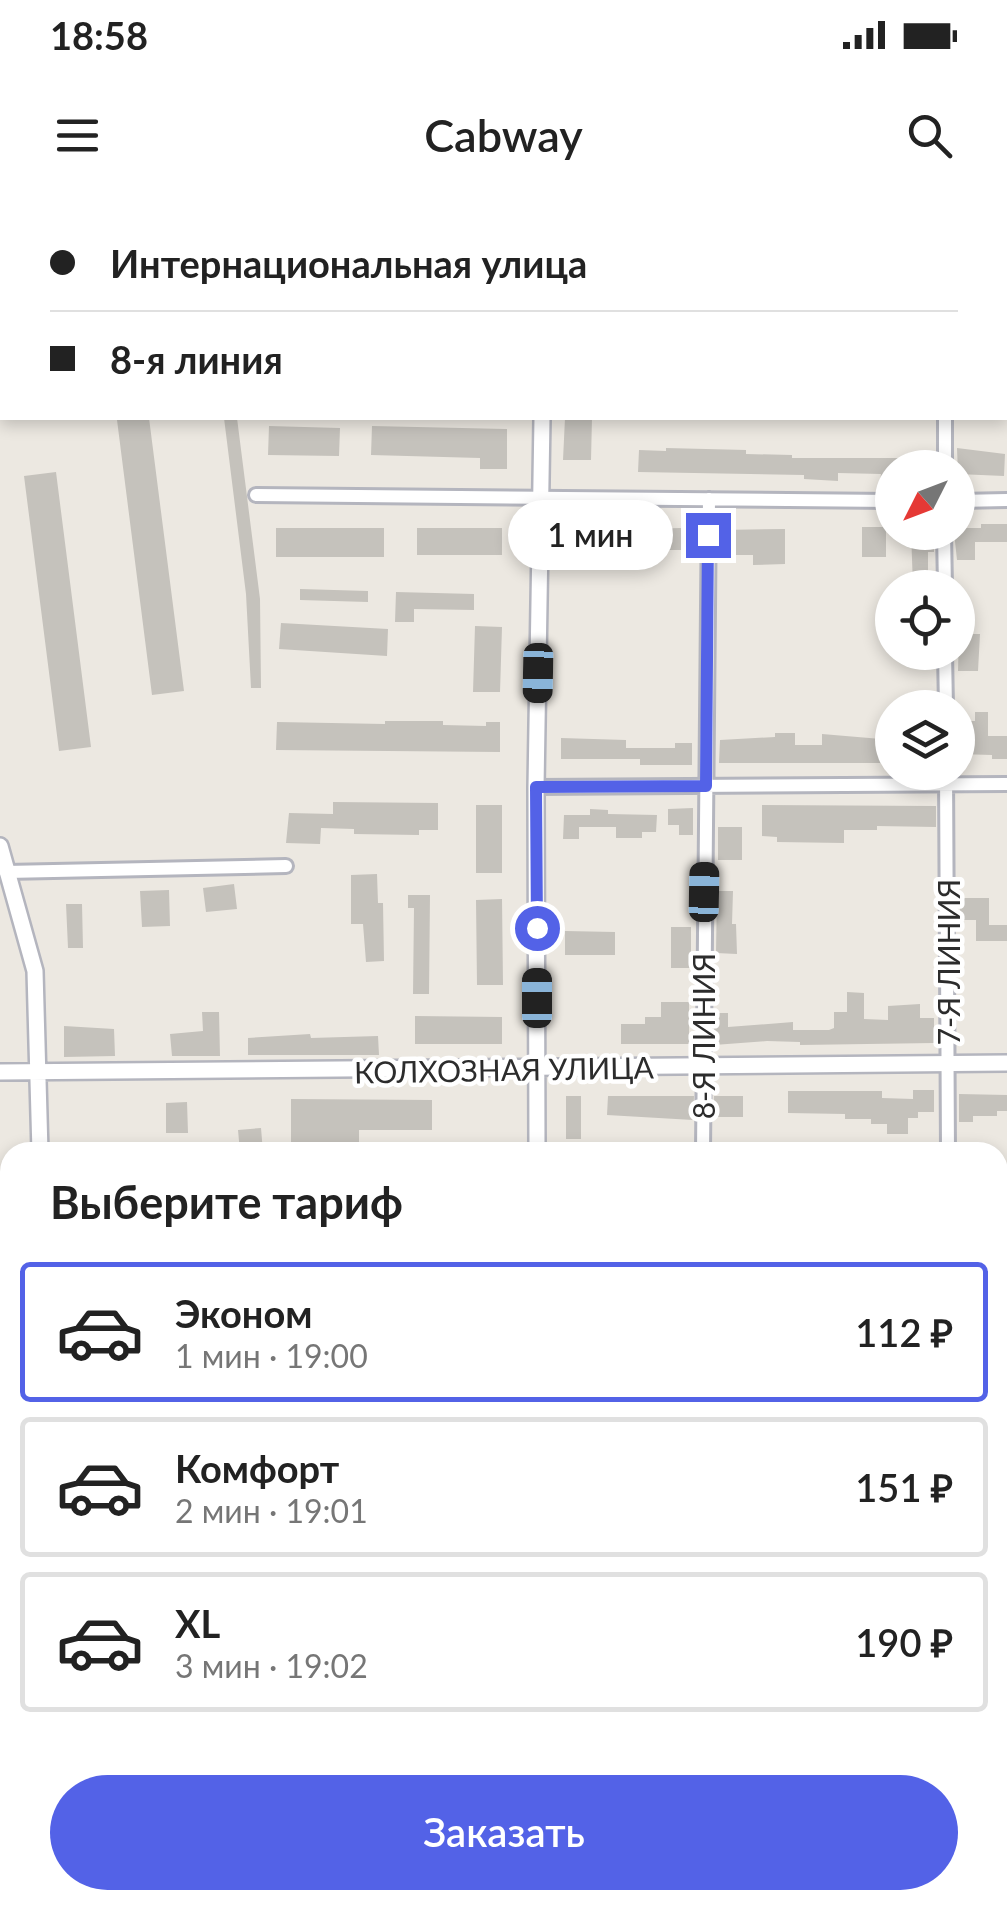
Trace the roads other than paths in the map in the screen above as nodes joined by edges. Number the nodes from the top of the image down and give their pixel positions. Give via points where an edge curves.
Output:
1 (542, 420) edge
2 (945, 420) edge
3 (945, 450) edge
4 (256, 496) dead end
5 (542, 498) junction
6 (709, 500) junction
7 (1007, 500) edge
8 (875, 501) edge
9 (975, 501) edge
10 (875, 781) edge
11 (975, 781) edge
12 (1007, 784) edge
13 (706, 786) junction
14 (536, 787) junction
15 (946, 790) edge
16 (0, 846) edge
17 (286, 866) dead end
18 (6, 872) junction
19 (948, 1064) junction
20 (1007, 1064) edge
21 (702, 1067) junction
22 (537, 1069) junction
23 (0, 1072) edge
24 (39, 1072) junction
25 (40, 1142) edge
26 (537, 1142) edge
27 (704, 1142) edge
28 (948, 1142) edge

1 - 5 street
2 - 3 street
4 - 5 street
5 - 6 street
5 - 14 street
6 - 8 street
6 - 13 street, 8-Я ЛИНИЯ
7 - 9 street
10 - 13 street
11 - 12 street
13 - 14 street
13 - 21 street, 8-Я ЛИНИЯ
14 - 22 street
15 - 19 street, 7-Я ЛИНИЯ
16 - 18 street
17 - 18 street
18 - 24 street via 35,971
19 - 20 street, КОЛХОЗНАЯ УЛИЦА
19 - 21 street, КОЛХОЗНАЯ УЛИЦА
19 - 28 street, 7-Я ЛИНИЯ
21 - 22 street, КОЛХОЗНАЯ УЛИЦА
21 - 27 street, 8-Я ЛИНИЯ
22 - 24 street, КОЛХОЗНАЯ УЛИЦА
22 - 26 street
23 - 24 street, КОЛХОЗНАЯ УЛИЦА
24 - 25 street

